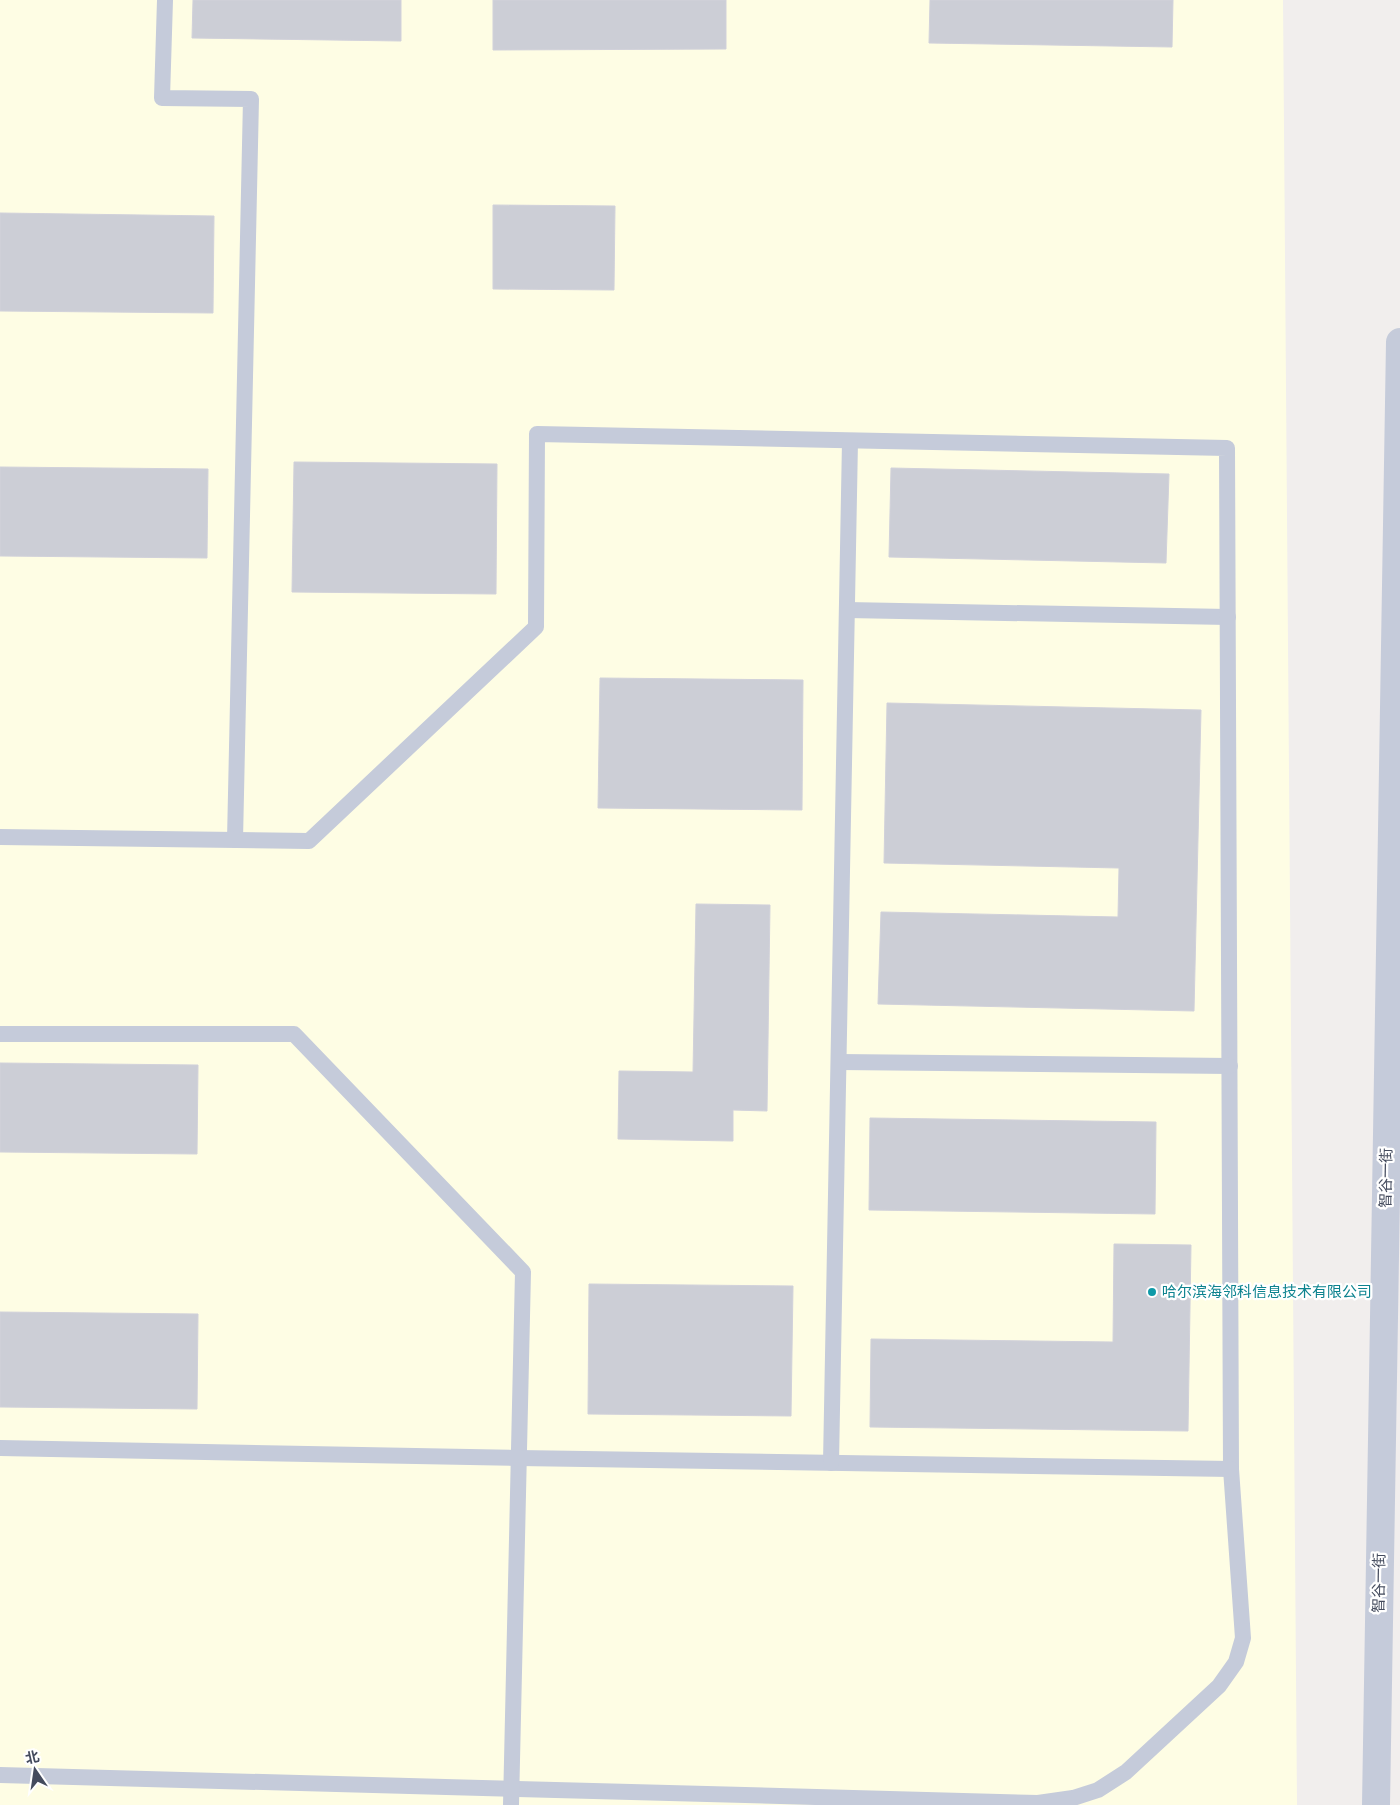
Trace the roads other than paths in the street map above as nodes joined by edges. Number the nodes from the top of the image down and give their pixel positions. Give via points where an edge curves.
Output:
1 (165, 0) edge
2 (1400, 342) edge
3 (850, 441) junction
4 (847, 610) junction
5 (1228, 617) junction
6 (0, 837) edge
7 (235, 840) junction
8 (0, 1034) edge
9 (839, 1062) junction
10 (1230, 1066) junction
11 (0, 1448) edge
12 (519, 1458) junction
13 (831, 1463) junction
14 (1231, 1469) junction
15 (0, 1775) edge
16 (511, 1797) edge
17 (1376, 1805) edge

1 - 7 lane via 162,98 251,99
2 - 17 street, 智谷一街
3 - 4 lane
3 - 5 lane via 1227,448
3 - 7 lane via 537,434 536,627 309,841
4 - 5 lane
4 - 9 lane
5 - 10 lane
6 - 7 lane
8 - 12 lane via 294,1034 524,1272
9 - 10 lane
9 - 13 lane
10 - 14 lane
11 - 12 lane
12 - 13 lane
12 - 16 lane
13 - 14 lane
14 - 16 lane via 1243,1638 1236,1662 1205,1699 1126,1772 1098,1790 1038,1803
15 - 16 lane

